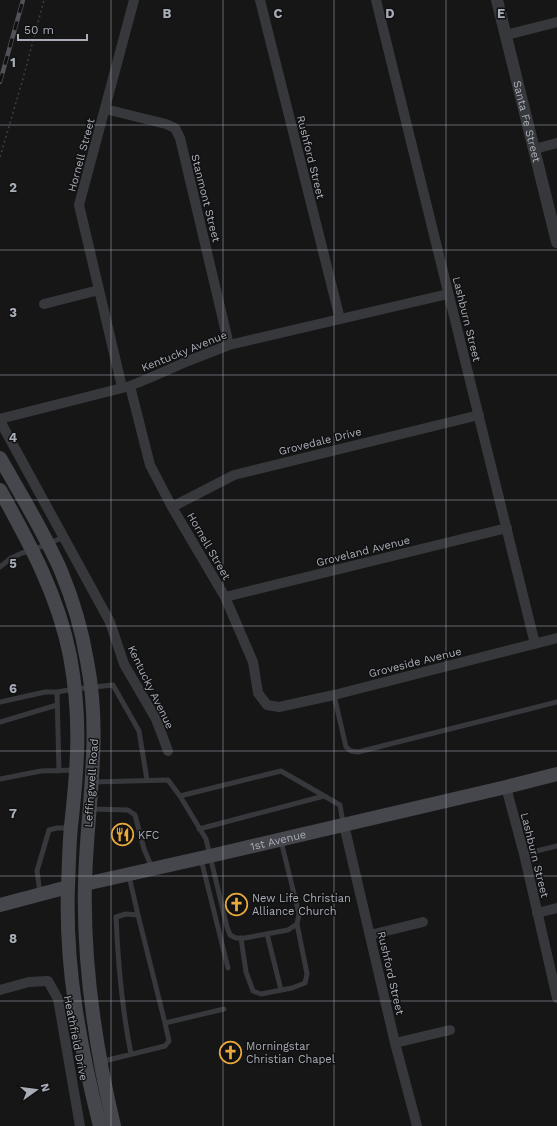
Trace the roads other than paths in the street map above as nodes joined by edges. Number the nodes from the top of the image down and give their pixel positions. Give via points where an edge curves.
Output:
1 (134, 0) edge
2 (260, 0) edge
3 (376, 0) edge
4 (497, 0) edge
5 (557, 22) edge
6 (506, 35) junction
7 (105, 109) junction
8 (557, 143) edge
9 (534, 149) junction
10 (557, 242) edge
11 (99, 290) junction
12 (448, 294) junction
13 (44, 304) dead end
14 (340, 319) junction
15 (229, 345) junction
16 (126, 386) junction
17 (479, 415) junction
18 (0, 420) edge
19 (0, 458) edge
20 (0, 490) edge
21 (172, 507) junction
22 (507, 528) junction
23 (64, 537) junction
24 (48, 543) junction
25 (32, 550) junction
26 (0, 567) edge
27 (225, 597) junction
28 (557, 638) edge
29 (535, 644) junction
30 (92, 687) junction
31 (75, 689) junction
32 (57, 692) junction
33 (334, 695) junction
34 (0, 702) edge
35 (557, 702) edge
36 (57, 705) junction
37 (279, 707) joint
38 (0, 722) edge
39 (168, 751) dead end
40 (76, 770) junction
41 (59, 771) junction
42 (557, 774) edge
43 (0, 779) edge
44 (147, 780) junction
45 (92, 782) junction
46 (506, 787) junction
47 (180, 796) junction
48 (324, 796) junction
49 (89, 809) junction
50 (344, 825) junction
51 (71, 828) junction
52 (200, 828) junction
53 (281, 840) junction
54 (557, 846) edge
55 (524, 854) junction
56 (205, 857) junction
57 (152, 869) junction
58 (129, 874) junction
59 (85, 884) junction
60 (68, 887) junction
61 (40, 895) junction
62 (0, 905) edge
63 (557, 908) edge
64 (537, 913) junction
65 (138, 916) junction
66 (423, 922) dead end
67 (297, 924) junction
68 (267, 934) junction
69 (370, 935) junction
70 (241, 938) junction
71 (228, 968) dead end
72 (0, 990) edge
73 (281, 990) junction
74 (557, 998) edge
75 (224, 1009) dead end
76 (166, 1023) junction
77 (450, 1030) dead end
78 (395, 1043) junction
79 (131, 1054) junction
80 (105, 1060) junction
81 (80, 1126) edge
82 (100, 1126) edge
83 (114, 1126) edge
84 (416, 1126) edge

1 - 7 street, Hornell Street
2 - 14 street, Rushford Street
3 - 12 street, Lashburn Street
4 - 6 street, Santa Fe Street
5 - 6 street
6 - 9 street, Santa Fe Street
7 - 11 street, Hornell Street via 80,205
7 - 15 street, Stanmont Street via 175,128 180,138
8 - 9 street
9 - 10 street, Santa Fe Street
11 - 13 street
11 - 16 street, Hornell Street
12 - 14 street, Kentucky Avenue
12 - 17 street, Lashburn Street
14 - 15 street, Kentucky Avenue
15 - 16 street, Kentucky Avenue
16 - 18 street, Kentucky Avenue
16 - 21 street, Hornell Street via 150,465
17 - 21 street, Grovedale Drive via 234,475
17 - 22 street, Lashburn Street
18 - 23 street, Kentucky Avenue
19 - 24 main road, Leffingwell Road
20 - 25 main road, Leffingwell Road
21 - 27 street, Hornell Street
22 - 27 street, Groveland Avenue
22 - 29 street, Lashburn Street
23 - 24 lane
23 - 39 street, Kentucky Avenue via 110,622 124,664 156,719
24 - 25 lane
24 - 30 main road, Leffingwell Road via 74,604
25 - 26 lane via 11,558
25 - 31 main road, Leffingwell Road via 42,567 60,617
27 - 37 street, Hornell Street via 253,662 258,693 267,705
28 - 29 street, Groveside Avenue
29 - 33 street, Groveside Avenue
30 - 31 lane
30 - 44 lane via 112,685 139,731
30 - 45 main road, Leffingwell Road
31 - 32 lane
31 - 40 main road, Leffingwell Road
32 - 34 lane via 45,692
32 - 36 lane
33 - 35 lane via 346,747 358,752
33 - 37 street, Groveside Avenue
36 - 38 lane
36 - 41 lane
40 - 41 lane
40 - 51 main road, Leffingwell Road
41 - 43 lane via 42,771
42 - 46 main road, 1st Avenue
44 - 45 lane
44 - 47 lane via 168,780
45 - 49 main road, Leffingwell Road
46 - 50 main road, 1st Avenue
46 - 55 street, Lashburn Street
47 - 48 lane via 281,771
47 - 52 lane
48 - 50 lane via 340,805
48 - 52 lane
49 - 57 lane via 128,810 135,815
49 - 59 main road, Leffingwell Road
50 - 53 main road, 1st Avenue
50 - 69 street, Rushford Street
51 - 60 main road, Leffingwell Road
51 - 61 lane via 49,830 37,871
52 - 56 lane via 206,839
53 - 56 main road, 1st Avenue
53 - 67 lane via 299,914
54 - 55 lane
55 - 64 street, Lashburn Street
56 - 57 main road, 1st Avenue
56 - 70 lane via 230,935
56 - 71 lane
57 - 58 main road, 1st Avenue
58 - 59 main road, 1st Avenue
58 - 65 lane
59 - 60 street, 1st Avenue
59 - 80 main road, Leffingwell Road via 84,908 90,992
60 - 61 main road, 1st Avenue
60 - 82 main road, Leffingwell Road via 75,1006 82,1050
61 - 62 main road, 1st Avenue
63 - 64 street
64 - 74 street, Lashburn Street
65 - 76 lane
65 - 79 lane via 126,914 116,917 125,1027
66 - 69 street
67 - 68 lane via 288,930
67 - 73 lane via 307,974 305,983
68 - 70 lane
68 - 73 lane
69 - 78 street, Rushford Street
70 - 73 lane via 246,972 253,991 261,994
72 - 81 street, Heathfield Drive via 29,982 48,981 58,999
75 - 76 lane
76 - 79 lane via 169,1041 166,1046
77 - 78 street
78 - 84 street, Rushford Street
79 - 80 lane
80 - 83 main road, Leffingwell Road

